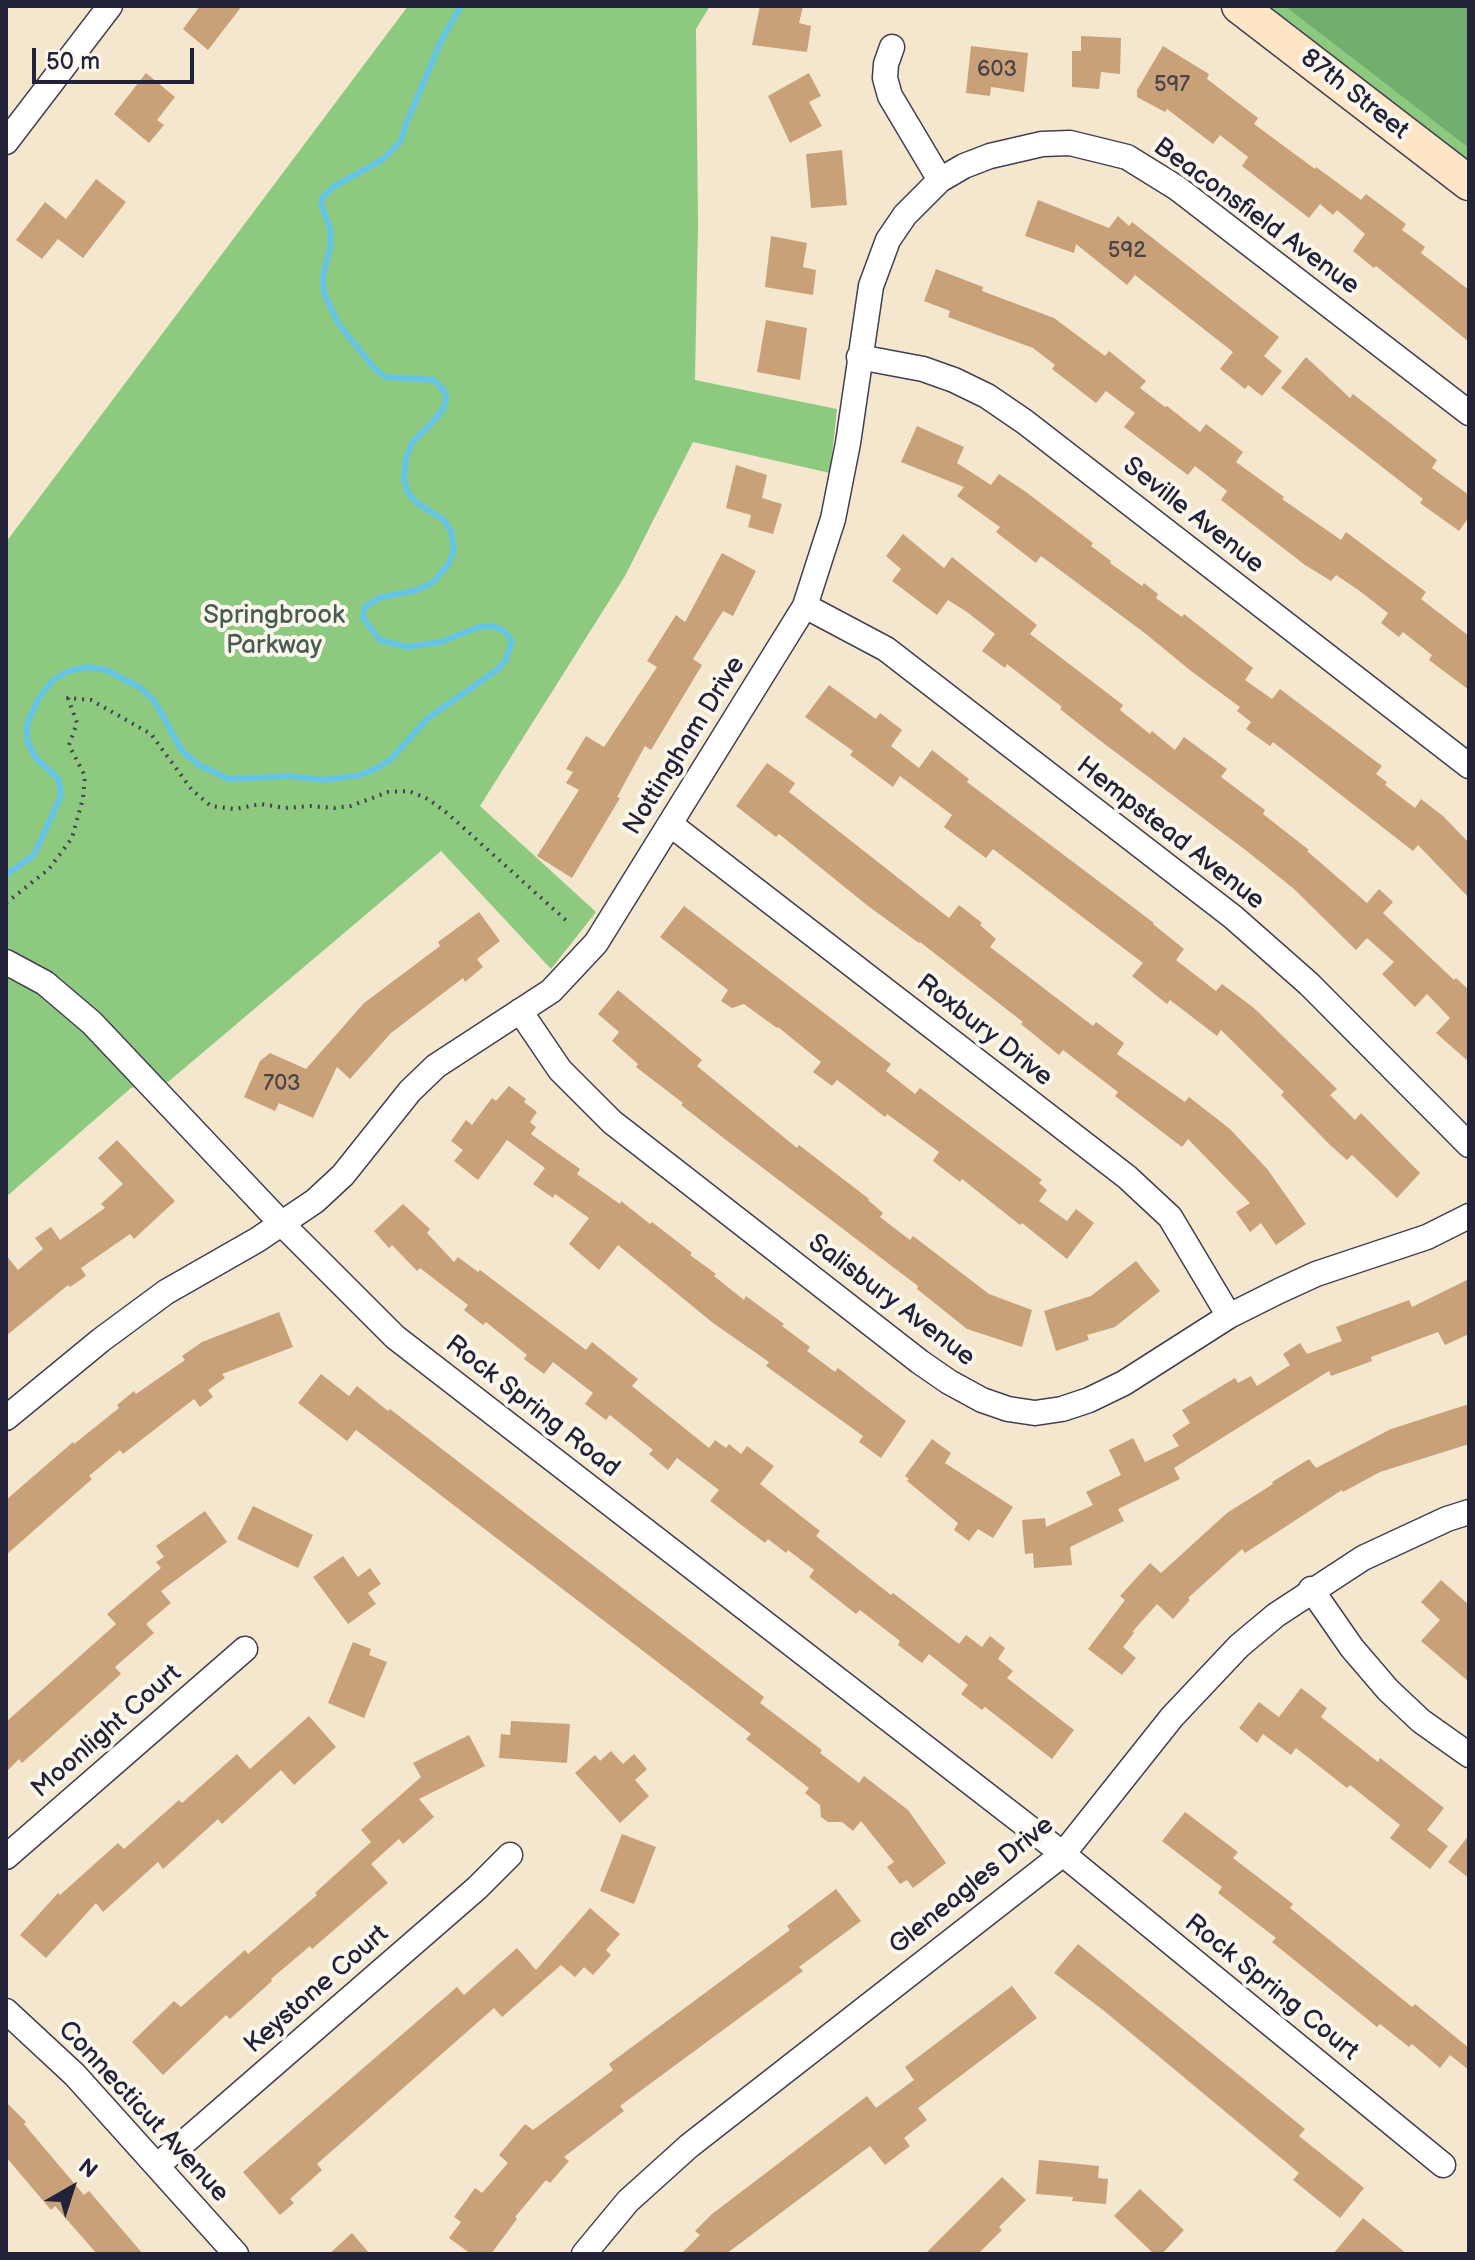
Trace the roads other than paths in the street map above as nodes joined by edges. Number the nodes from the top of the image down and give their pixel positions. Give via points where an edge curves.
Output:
1 (110, 6) edge
2 (1239, 6) edge
3 (892, 47) dead end
4 (6, 142) edge
5 (940, 180) junction
6 (1469, 183) edge
7 (859, 357) junction
8 (1469, 413) edge
9 (805, 606) junction
10 (1469, 766) edge
11 (670, 824) junction
12 (6, 962) edge
13 (520, 1011) junction
14 (1469, 1145) edge
15 (1469, 1216) edge
16 (282, 1224) junction
17 (1229, 1316) junction
18 (6, 1418) edge
19 (1469, 1512) edge
20 (1311, 1589) junction
21 (245, 1649) dead end
22 (1469, 1755) edge
23 (1063, 1854) junction
24 (510, 1855) dead end
25 (6, 1857) edge
26 (6, 2011) edge
27 (158, 2165) junction
28 (1443, 2165) dead end
29 (236, 2254) edge
30 (584, 2254) edge

1 - 4 street
2 - 6 street, 87th Street
3 - 5 street via 885,78 890,96
5 - 7 street, Nottingham Drive via 888,240 871,286
5 - 8 street, Beaconsfield Avenue via 990,156 1042,144 1070,143 1127,157 1177,188
7 - 9 street, Nottingham Drive via 833,519
7 - 10 street, Seville Avenue via 923,369 987,396
9 - 11 street, Nottingham Drive
9 - 14 street, Hempstead Avenue via 886,649 1233,917 1309,984
11 - 13 street, Nottingham Drive via 596,943 551,991
11 - 17 street, Roxbury Drive via 1127,1177 1170,1217
12 - 16 street, Rock Spring Road via 45,983 92,1023
13 - 16 street, Nottingham Drive via 436,1066 343,1175
13 - 17 street, Salisbury Avenue via 560,1070 612,1122 920,1362 982,1400 1035,1413 1089,1400
15 - 17 street, Salisbury Avenue via 1427,1237 1316,1274
16 - 18 street, Nottingham Drive via 166,1292
16 - 23 street, Rock Spring Road via 395,1337
19 - 20 street, Gleneagles Drive via 1363,1558
20 - 22 street via 1388,1690
20 - 23 street, Gleneagles Drive via 1204,1681
21 - 25 street, Moonlight Court
23 - 28 street, Rock Spring Court
23 - 30 street, Gleneagles Drive via 689,2146 628,2201
24 - 27 street, Keystone Court
26 - 27 street, Connecticut Avenue via 75,2075
27 - 29 street, Connecticut Avenue

